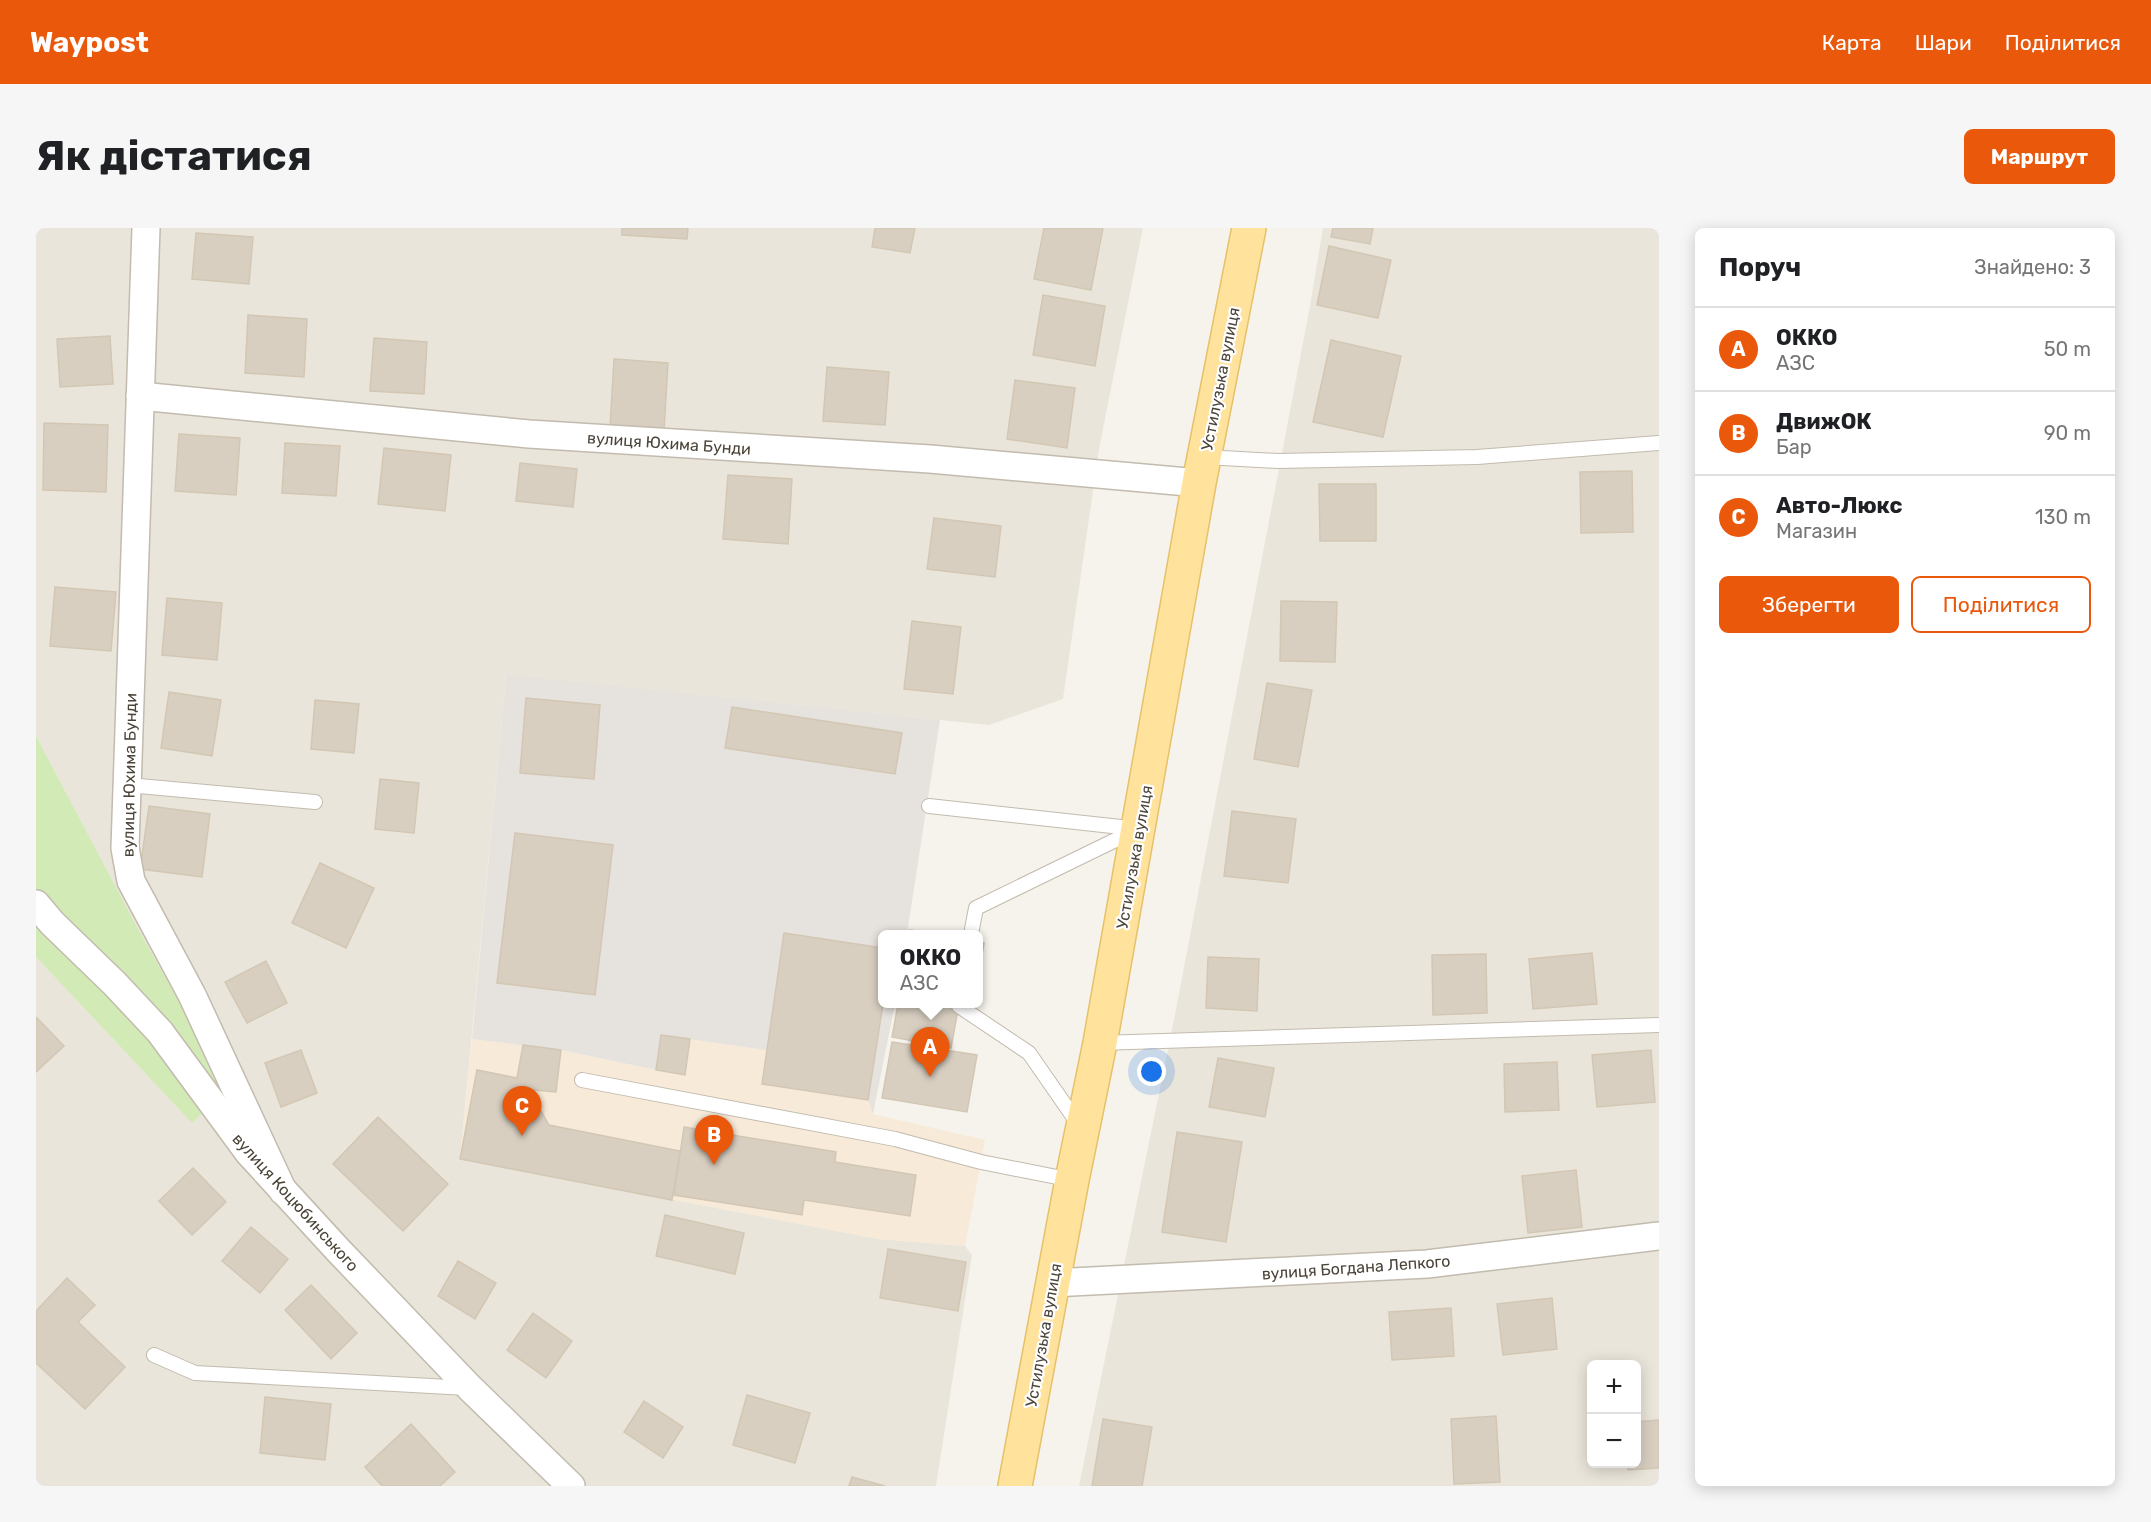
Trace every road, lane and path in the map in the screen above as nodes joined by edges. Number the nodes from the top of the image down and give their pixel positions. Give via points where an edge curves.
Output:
1 (146, 228) edge
2 (1249, 228) edge
3 (140, 396) junction
4 (1659, 443) edge
5 (1202, 470) junction
6 (128, 785) junction
7 (315, 802) dead end
8 (929, 806) dead end
9 (1139, 829) junction
10 (36, 904) edge
11 (972, 930) edge
12 (962, 1008) edge
13 (1659, 1024) edge
14 (1100, 1043) junction
15 (582, 1080) dead end
16 (1082, 1129) junction
17 (1072, 1180) junction
18 (283, 1191) junction
19 (1659, 1236) edge
20 (1052, 1283) junction
21 (154, 1355) dead end
22 (470, 1388) junction
23 (571, 1486) edge
24 (1015, 1486) edge

1 - 3 street, вулиця Юхима Бунди
2 - 5 main road, Устилузька вулиця
3 - 5 street, вулиця Юхима Бунди via 529,434 930,459
3 - 6 street, вулиця Юхима Бунди
4 - 5 lane via 1477,457 1278,461
5 - 9 main road, Устилузька вулиця
6 - 7 lane
6 - 18 street, вулиця Юхима Бунди via 125,848 131,881 192,995
8 - 9 lane
9 - 11 lane via 976,909
9 - 14 main road, Устилузька вулиця
10 - 18 street, вулиця Коцюбинського via 160,1032 249,1153
12 - 16 lane via 1029,1053
13 - 14 lane
14 - 16 main road, Устилузька вулиця
15 - 17 lane via 895,1139
16 - 17 main road, Устилузька вулиця
17 - 20 main road, Устилузька вулиця
18 - 22 street, вулиця Коцюбинського
19 - 20 street, вулиця Богдана Лепкого via 1427,1264
20 - 24 main road, Устилузька вулиця
21 - 22 lane via 195,1374
22 - 23 street, вулиця Коцюбинського

